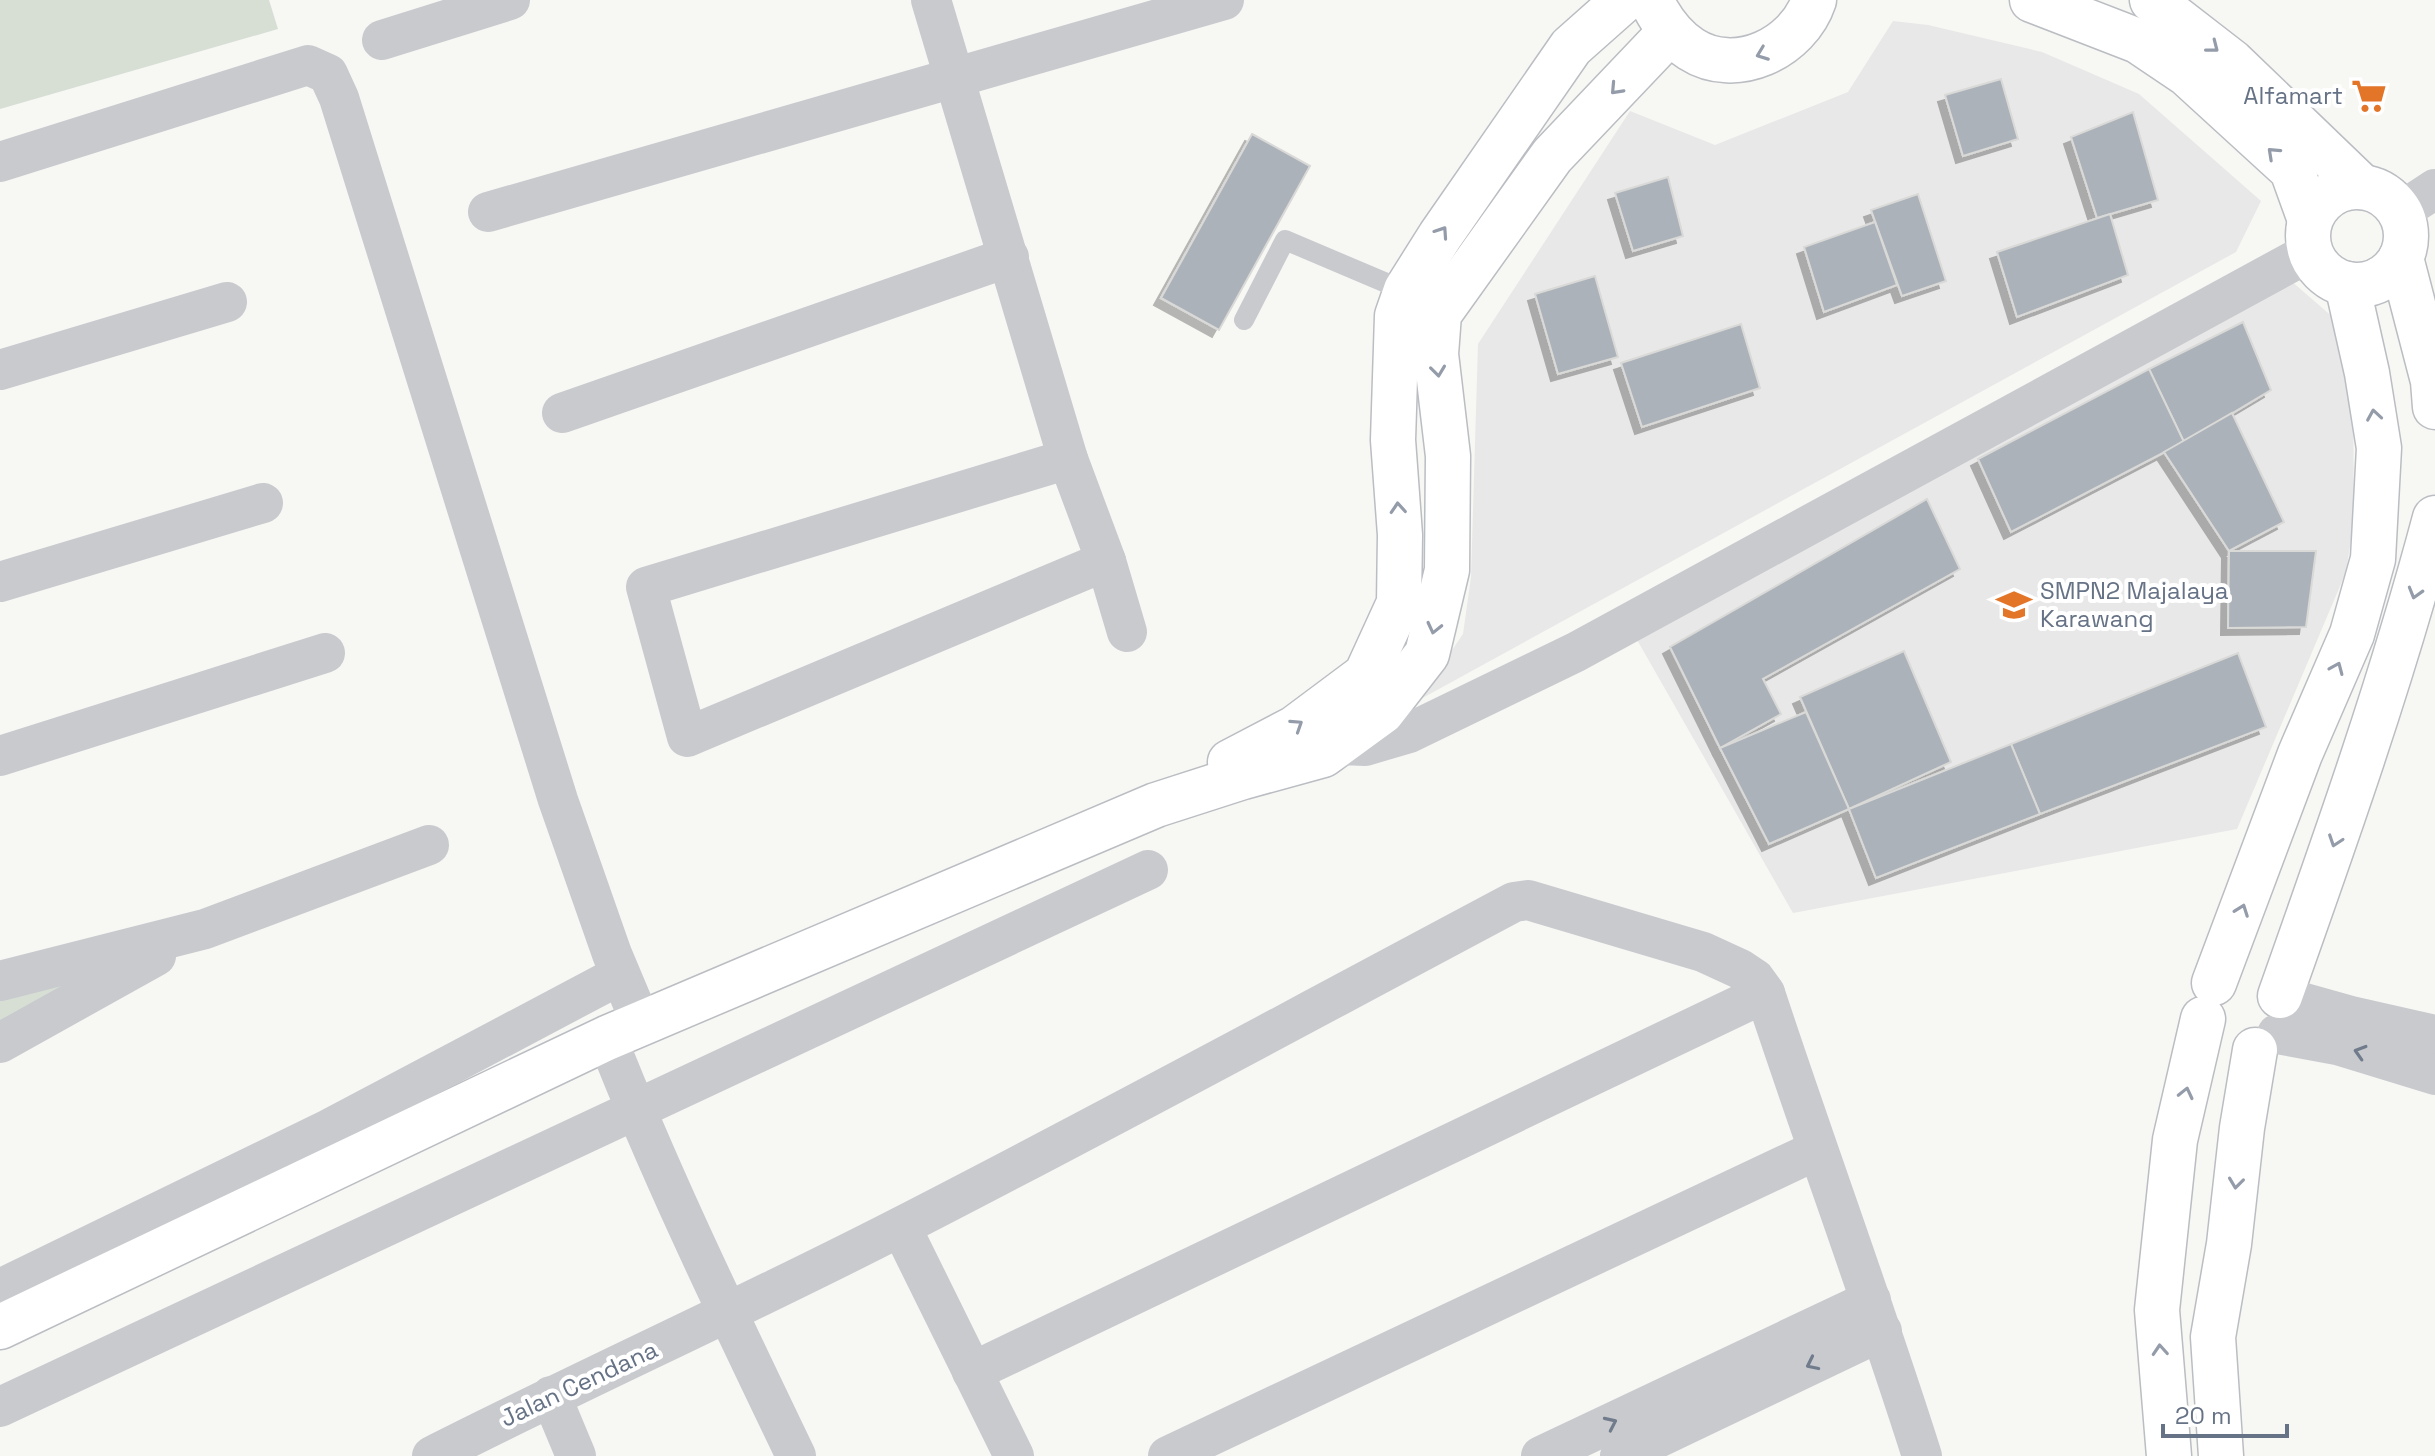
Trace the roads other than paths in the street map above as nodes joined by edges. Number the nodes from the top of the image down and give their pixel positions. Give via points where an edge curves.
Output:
1 (510, 0) edge
2 (931, 0) edge
3 (1224, 0) edge
4 (1624, 0) edge
5 (1814, 0) edge
6 (2032, 0) edge
7 (2152, 0) edge
8 (1661, 16) edge
9 (382, 40) dead end
10 (955, 78) junction
11 (0, 162) edge
12 (2362, 187) junction
13 (2418, 200) edge
14 (488, 212) dead end
15 (2310, 236) junction
16 (1009, 257) junction
17 (2401, 258) junction
18 (2347, 284) junction
19 (227, 302) dead end
20 (1422, 302) junction
21 (1244, 320) dead end
22 (0, 370) edge
23 (2435, 407) edge
24 (562, 413) dead end
25 (1068, 459) junction
26 (263, 503) dead end
27 (2435, 518) edge
28 (1106, 561) junction
29 (0, 582) edge
30 (1127, 632) dead end
31 (325, 653) dead end
32 (1323, 755) junction
33 (0, 756) edge
34 (1156, 805) junction
35 (429, 845) dead end
36 (1148, 870) dead end
37 (205, 929) junction
38 (620, 975) junction
39 (0, 981) edge
40 (1765, 993) junction
41 (2208, 1001) junction
42 (2271, 1027) junction
43 (624, 1031) junction
44 (2435, 1035) edge
45 (0, 1043) edge
46 (2435, 1075) edge
47 (636, 1111) junction
48 (1817, 1150) junction
49 (901, 1227) junction
50 (0, 1289) edge
51 (728, 1314) junction
52 (1877, 1315) junction
53 (0, 1327) edge
54 (972, 1372) junction
55 (551, 1396) junction
56 (0, 1407) edge
57 (432, 1456) edge
58 (576, 1456) edge
59 (796, 1456) edge
60 (1014, 1456) edge
61 (1168, 1456) edge
62 (1541, 1456) edge
63 (1620, 1456) edge
64 (1922, 1456) edge
65 (2169, 1456) edge
66 (2221, 1456) edge

1 - 9 street
2 - 10 street
3 - 10 street
20 -> 4 street via 1440,236 1571,47
5 -> 8 street via 1799,29 1777,48 1749,59 1720,59 1692,50
15 -> 6 street via 2292,170 2187,74 2138,41
7 -> 12 street via 2232,62
8 -> 20 street via 1552,156
10 - 14 street
10 - 16 street
11 - 38 street via 308,65 328,74 558,800
12 - 13 street via 2390,200
12 - 15 street via 2331,194 2319,205
13 - 17 street via 2405,227
15 - 18 street via 2318,267
15 - 32 street via 1576,652 1409,733 1365,746 1343,745
16 - 24 street
16 - 25 street
17 - 18 street via 2379,280
17 - 23 street
41 -> 18 street via 2300,754 2352,634 2373,559 2379,448
19 - 22 street
20 - 21 lane via 1285,240
20 -> 32 street via 1436,354 1448,456 1447,570 1427,654 1382,712
34 -> 20 street via 1295,728 1366,675 1399,603 1393,440 1397,316
25 - 28 street
25 - 28 street via 646,587 687,737
26 - 29 street
27 -> 42 street via 2370,740
28 - 30 street
31 - 33 street
32 - 34 street
34 - 43 street
35 - 37 street
36 - 47 street
37 - 39 street
37 - 45 street
38 - 43 street
38 - 50 street via 329,1129
40 - 48 street
40 - 49 street, Jalan Cendana via 1740,969 1703,952 1539,902 1514,902
40 - 54 street
41 - 42 street via 2208,1033 2229,1050 2242,1052
41 - 42 street via 2225,976 2237,972 2263,977 2273,985
65 -> 41 street via 2157,1310 2175,1140
42 - 44 street via 2351,1016
46 -> 42 street
42 -> 66 street via 2242,1128 2213,1337
43 - 47 street
43 - 53 street
47 - 51 street
47 - 56 street
48 - 52 street
48 - 61 street
49 - 51 street, Jalan Cendana
49 - 54 street
51 - 55 street, Jalan Cendana
51 - 59 street
62 -> 52 street
52 -> 63 street
52 - 64 street
54 - 60 street
55 - 57 street, Jalan Cendana
55 - 58 street

